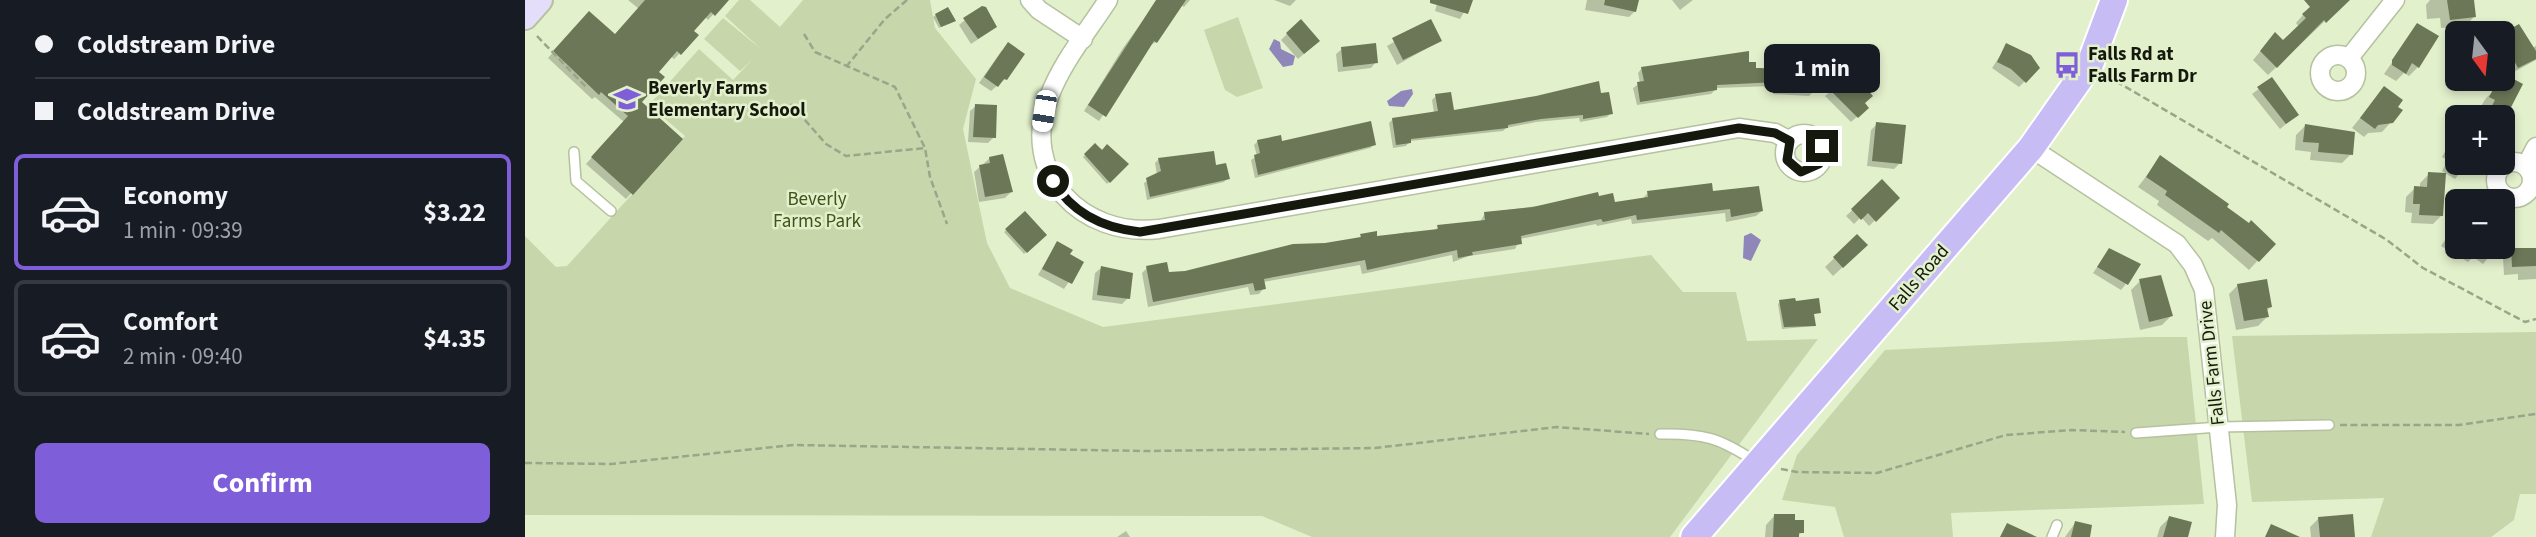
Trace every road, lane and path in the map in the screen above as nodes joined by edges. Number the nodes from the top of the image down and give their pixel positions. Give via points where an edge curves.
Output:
1 (540, 0) edge
2 (907, 0) edge
3 (1030, 0) edge
4 (1108, 0) edge
5 (2114, 0) edge
6 (2395, 0) edge
7 (531, 27) edge
8 (804, 34) dead end
9 (1083, 39) junction
10 (2349, 58) dead end
11 (846, 66) junction
12 (2101, 73) dead end
13 (588, 85) dead end
14 (792, 104) dead end
15 (1790, 141) dead end
16 (2536, 147) edge
17 (925, 148) junction
18 (2031, 148) junction
19 (574, 152) dead end
20 (2526, 166) dead end
21 (611, 211) dead end
22 (947, 224) dead end
23 (2536, 319) edge
24 (2536, 414) edge
25 (2329, 425) joint
26 (2219, 427) junction
27 (2136, 433) joint
28 (1660, 434) joint
29 (525, 463) edge
30 (1758, 463) junction
31 (1797, 472) dead end
32 (2057, 525) dead end
33 (1695, 537) edge
34 (2052, 537) edge
35 (2224, 537) edge

1 - 7 street
2 - 11 path
3 - 9 street
4 - 9 street
5 - 18 main road, Falls Road via 2089,64
6 - 10 street
7 - 13 path
8 - 11 path via 815,52
9 - 15 street via 1049,96 1042,128 1044,157 1060,192 1073,206 1122,230 1159,229 1739,128 1775,133
11 - 17 path via 895,87
12 - 23 path via 2387,240 2423,268 2525,322
14 - 17 path via 826,144 846,156
16 - 20 street
17 - 22 path
18 - 26 street, Falls Farm Drive via 2177,244 2193,265 2204,290
18 - 30 main road, Falls Road
19 - 21 lane via 576,181
24 - 25 path via 2459,425
25 - 26 lane
26 - 27 lane
26 - 35 street, Falls Farm Drive via 2227,505
27 - 31 path via 2072,430 2006,435 1877,473
28 - 29 path via 1557,427 1375,448 793,445 611,464
28 - 30 lane via 1696,433 1721,440
30 - 33 main road, Falls Road
32 - 34 lane

